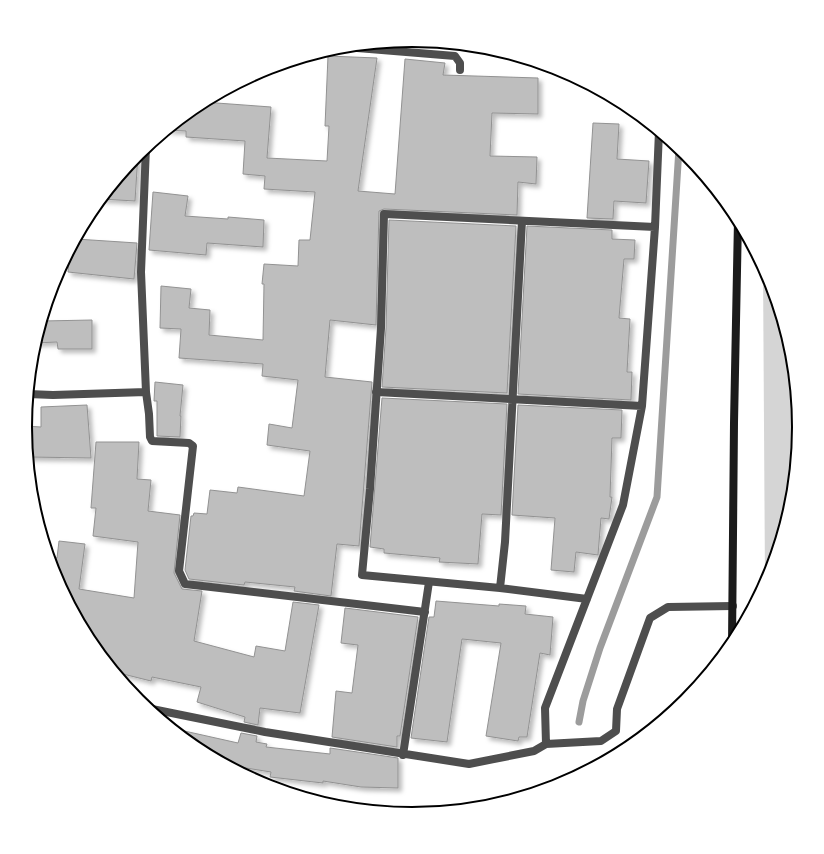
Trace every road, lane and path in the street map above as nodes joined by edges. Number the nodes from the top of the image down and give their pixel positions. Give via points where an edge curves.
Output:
1 (372, 49) edge
2 (460, 70) dead end
3 (659, 138) edge
4 (146, 155) edge
5 (522, 221) junction
6 (655, 227) junction
7 (738, 232) edge
8 (146, 392) junction
9 (376, 392) junction
10 (34, 394) edge
11 (512, 399) junction
12 (642, 406) junction
13 (428, 582) junction
14 (500, 588) junction
15 (586, 599) junction
16 (733, 606) junction
17 (424, 612) junction
18 (732, 631) edge
19 (158, 710) edge
20 (546, 744) junction
21 (403, 755) junction

1 - 2 street via 454,56 460,63
3 - 6 street
4 - 8 street via 141,272
5 - 6 street
5 - 9 street via 384,214 381,328
5 - 11 street
6 - 12 street
7 - 16 street
8 - 10 street
8 - 17 street via 152,441 189,443 192,446 179,571 185,584
9 - 11 street
9 - 13 street via 362,575
11 - 12 street
11 - 14 street via 505,542
12 - 15 street via 623,505
13 - 14 street
13 - 17 street
14 - 15 street
15 - 20 street via 545,708
16 - 18 street
16 - 20 street via 668,607 650,618 617,709 616,731 601,741
17 - 21 street
19 - 21 street via 265,732
20 - 21 street via 534,751 469,764

